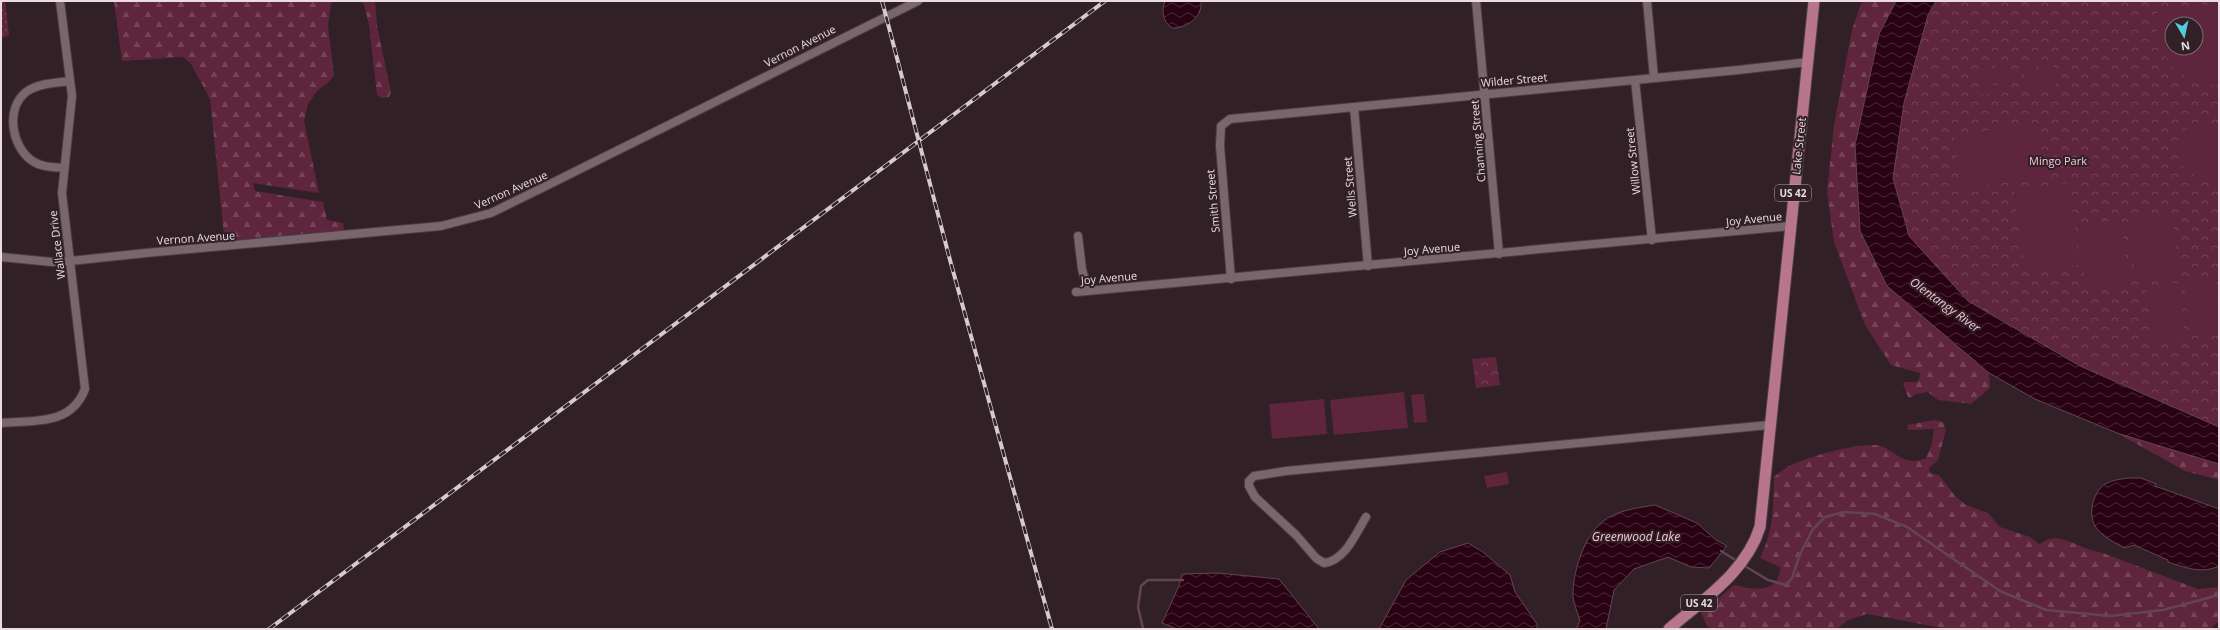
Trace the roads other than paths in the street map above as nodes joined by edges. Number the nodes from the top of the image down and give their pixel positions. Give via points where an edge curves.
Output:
1 (60, 1) edge
2 (918, 1) edge
3 (1476, 1) edge
4 (1647, 1) edge
5 (1814, 1) edge
6 (1808, 62) junction
7 (1654, 78) junction
8 (1635, 80) junction
9 (70, 82) junction
10 (1484, 94) junction
11 (1354, 107) junction
12 (1223, 123) joint
13 (64, 168) junction
14 (1790, 226) junction
15 (1078, 236) dead end
16 (1652, 240) junction
17 (1499, 254) junction
18 (1, 257) edge
19 (70, 261) junction
20 (1368, 266) junction
21 (1231, 279) junction
22 (1088, 291) junction
23 (1076, 292) dead end
24 (1, 423) edge
25 (1769, 425) junction
26 (1366, 517) dead end
27 (1669, 629) edge

1 - 9 street, Wallace Drive
2 - 19 street, Vernon Avenue via 491,213 469,220 441,226
3 - 10 street, Channing Street
4 - 7 street
5 - 6 main road, Lake Street / US 42
6 - 7 street, Wilder Street
6 - 14 main road, Lake Street / US 42
7 - 8 street, Wilder Street
8 - 10 street, Wilder Street
8 - 16 street, Willow Street
9 - 13 street, Wallace Drive via 72,108
9 - 13 street via 38,86 25,93 15,109 13,121 17,144 28,158 42,166
10 - 11 street, Wilder Street
10 - 17 street, Channing Street
11 - 12 street, Wilder Street via 1230,118
11 - 20 street, Wells Street
12 - 21 street, Smith Street via 1220,130 1220,146
13 - 19 street, Wallace Drive via 62,193
14 - 16 street, Joy Avenue
14 - 25 main road, Lake Street / US 42
15 - 22 street
16 - 17 street, Joy Avenue
17 - 20 street, Joy Avenue
18 - 19 street, Vernon Avenue via 52,262
19 - 24 street, Wallace Drive via 85,378 85,389 81,399 73,409 54,418
20 - 21 street, Joy Avenue
21 - 22 street, Joy Avenue
22 - 23 street, Joy Avenue
25 - 26 street via 1286,471 1254,476 1249,481 1255,497 1324,563 1337,560
25 - 27 main road, US 42 via 1760,526 1752,549 1740,567

